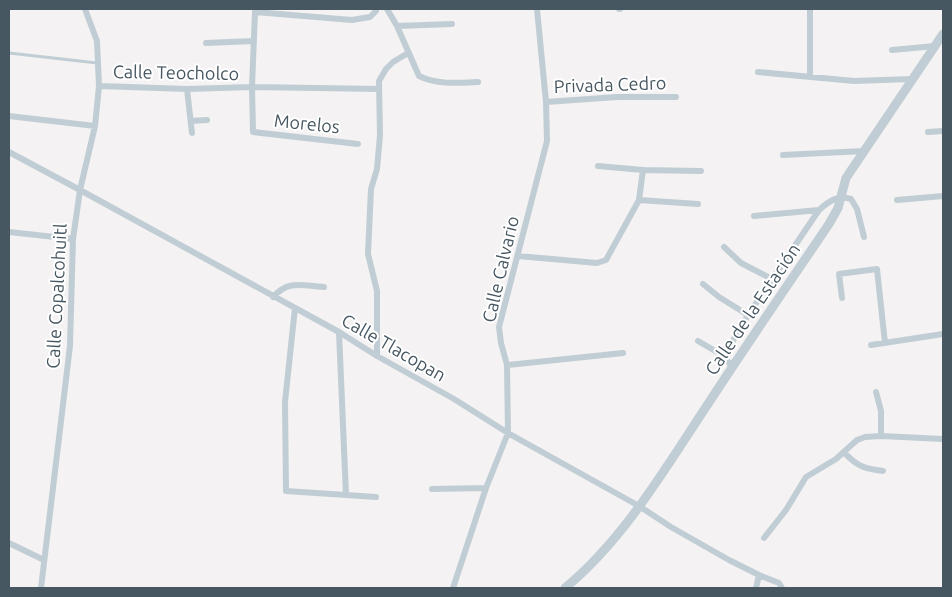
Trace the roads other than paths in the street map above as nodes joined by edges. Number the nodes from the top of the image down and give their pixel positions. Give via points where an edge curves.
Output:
1 (85, 9) edge
2 (376, 9) edge
3 (388, 9) edge
4 (537, 9) edge
5 (810, 9) edge
6 (452, 24) dead end
7 (397, 26) junction
8 (943, 34) edge
9 (254, 41) junction
10 (206, 44) dead end
11 (936, 46) junction
12 (892, 50) dead end
13 (9, 53) edge
14 (408, 53) junction
15 (98, 63) junction
16 (758, 72) dead end
17 (810, 76) junction
18 (912, 79) junction
19 (478, 82) dead end
20 (99, 86) junction
21 (252, 87) junction
22 (187, 89) junction
23 (378, 89) junction
24 (676, 97) dead end
25 (546, 102) junction
26 (9, 116) edge
27 (206, 120) dead end
28 (190, 121) junction
29 (95, 126) junction
30 (943, 131) edge
31 (928, 132) dead end
32 (192, 133) dead end
33 (358, 144) dead end
34 (864, 151) junction
35 (9, 152) edge
36 (782, 155) dead end
37 (598, 166) dead end
38 (643, 170) junction
39 (701, 171) dead end
40 (80, 190) junction
41 (842, 196) junction
42 (943, 196) edge
43 (639, 200) junction
44 (897, 200) dead end
45 (698, 204) dead end
46 (819, 210) junction
47 (754, 216) dead end
48 (9, 232) edge
49 (864, 237) dead end
50 (73, 239) junction
51 (724, 247) dead end
52 (518, 256) junction
53 (774, 280) junction
54 (703, 284) dead end
55 (324, 288) dead end
56 (274, 296) junction
57 (842, 298) dead end
58 (295, 308) junction
59 (748, 315) junction
60 (340, 332) junction
61 (943, 334) edge
62 (698, 341) dead end
63 (886, 343) junction
64 (871, 345) dead end
65 (623, 353) dead end
66 (377, 356) junction
67 (724, 356) junction
68 (507, 365) junction
69 (732, 367) junction
70 (876, 392) dead end
71 (508, 433) junction
72 (881, 436) junction
73 (943, 439) edge
74 (844, 452) junction
75 (883, 471) dead end
76 (486, 488) junction
77 (432, 489) dead end
78 (346, 495) junction
79 (376, 497) dead end
80 (639, 506) junction
81 (764, 538) dead end
82 (9, 542) edge
83 (44, 560) junction
84 (758, 575) junction
85 (781, 587) edge
86 (41, 588) edge
87 (452, 588) edge
88 (565, 588) edge
89 (756, 588) edge

1 - 15 street, Calle Copalcohuitl via 97,41
2 - 9 street via 370,17 352,20 255,12
3 - 7 street
4 - 25 street, Calle Calvario
5 - 17 street
6 - 7 street
7 - 14 street
8 - 11 street, Calle de la Estación
9 - 10 street
9 - 21 street
11 - 12 street
11 - 18 street, Calle de la Estación
13 - 15 lane
14 - 19 street via 419,76 426,80
14 - 23 street via 386,69
15 - 20 street, Calle Copalcohuitl
16 - 17 street
17 - 18 street via 854,81
18 - 34 street, Calle de la Estación
20 - 22 street, Calle Teocholco
20 - 29 street, Calle Copalcohuitl
21 - 22 street, Calle Teocholco
21 - 23 street, Calle Teocholco
21 - 33 street, Morelos via 253,132
22 - 28 street
23 - 66 street via 380,135 377,169 371,189 368,254 377,292
24 - 25 street, Privada Cedro
25 - 52 street, Calle Calvario via 547,141
26 - 29 street
27 - 28 street
28 - 32 street
29 - 40 street, Calle Copalcohuitl
30 - 31 street
34 - 36 street
34 - 41 street, Calle de la Estación via 846,178
35 - 40 street, Calle Tlacopan
37 - 38 street
38 - 39 street
38 - 43 street
40 - 50 street, Calle Copalcohuitl
40 - 56 street, Calle Tlacopan
41 - 46 street
41 - 49 street via 851,199 857,209
41 - 69 street, Calle de la Estación via 829,224
42 - 44 street
43 - 45 street
43 - 52 street via 610,256 602,262
46 - 47 street
46 - 53 street
48 - 50 street
50 - 83 street, Calle Copalcohuitl via 70,346
51 - 53 street via 741,263
52 - 68 street, Calle Calvario via 499,327
53 - 59 street
54 - 59 street
55 - 56 street via 288,285
56 - 58 street, Calle Tlacopan
57 - 63 street via 839,274 877,269
58 - 60 street, Calle Tlacopan
58 - 78 street via 285,402 286,491
59 - 67 street
60 - 66 street, Calle Tlacopan
60 - 78 street
61 - 63 street
62 - 67 street
63 - 64 street
65 - 68 street
66 - 71 street, Calle Tlacopan
67 - 69 street
68 - 71 street, Calle Calvario
69 - 80 street, Calle de la Estación
70 - 72 street via 881,411
71 - 76 street, Calle Calvario
71 - 80 street, Calle Tlacopan
72 - 73 street
72 - 74 street via 857,440
74 - 75 street via 862,467
74 - 81 street via 806,477
76 - 77 street
76 - 87 street, Calle Calvario
78 - 79 street
80 - 84 street, Calle Tlacopan
80 - 88 street, Calle de la Estación via 584,572
82 - 83 street
83 - 86 street, Calle Copalcohuitl
84 - 85 street, Calle Tlacopan
84 - 89 street

